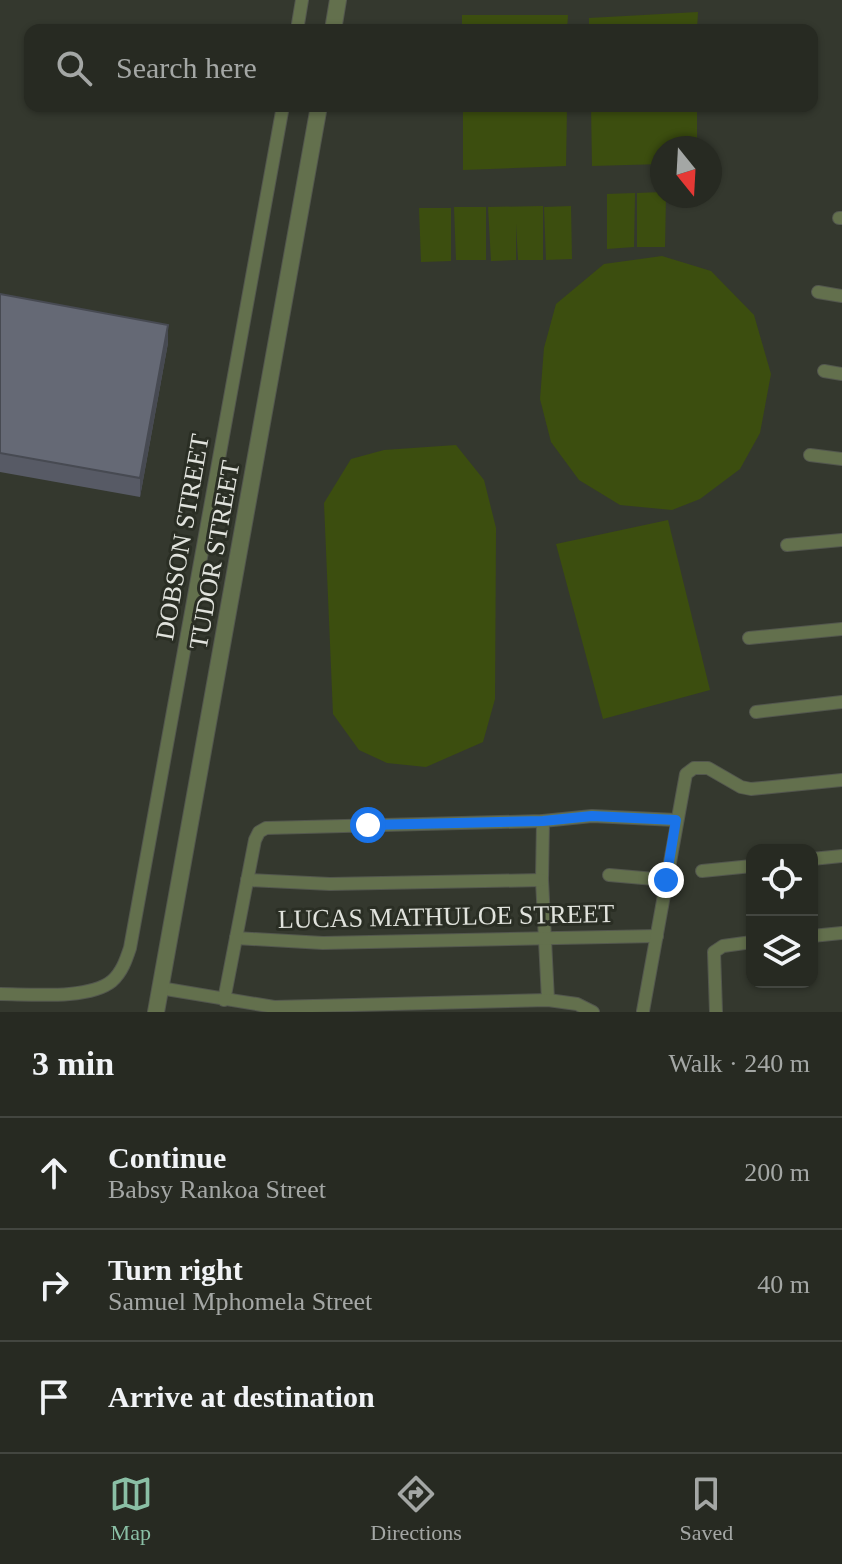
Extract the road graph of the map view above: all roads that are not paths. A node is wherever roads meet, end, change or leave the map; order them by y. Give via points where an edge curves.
1 (302, 0) edge
2 (338, 0) edge
3 (298, 24) edge
4 (334, 24) edge
5 (282, 112) edge
6 (318, 112) edge
7 (818, 292) dead end
8 (842, 296) edge
9 (824, 371) dead end
10 (842, 374) edge
11 (810, 455) dead end
12 (842, 459) edge
13 (842, 540) edge
14 (787, 545) dead end
15 (842, 629) edge
16 (749, 638) dead end
17 (842, 702) edge
18 (756, 712) dead end
19 (842, 780) edge
20 (676, 820) junction
21 (543, 821) junction
22 (842, 856) edge
23 (818, 858) edge
24 (746, 867) edge
25 (702, 871) dead end
26 (609, 875) dead end
27 (247, 880) junction
28 (542, 880) junction
29 (666, 880) junction
30 (842, 933) edge
31 (818, 935) edge
32 (657, 936) junction
33 (546, 937) junction
34 (236, 938) junction
35 (746, 943) edge
36 (160, 988) junction
37 (0, 994) edge
38 (224, 1000) junction
39 (548, 1000) junction
40 (466, 1003) junction
41 (299, 1007) junction
42 (156, 1012) edge
43 (337, 1012) edge
44 (426, 1012) edge
45 (593, 1012) edge
46 (642, 1012) edge
47 (716, 1012) edge

1 - 3 street
2 - 4 street
5 - 37 street, DOBSON STREET via 130,948 118,974 89,991
6 - 36 street, TUDOR STREET
7 - 8 street
9 - 10 street
11 - 12 street
13 - 14 street
15 - 16 street
17 - 18 street
19 - 20 street via 751,789 708,768 694,768 686,774
20 - 21 street via 608,816
20 - 29 street
21 - 27 street via 266,828 255,840
21 - 28 street
22 - 23 street
24 - 25 street
26 - 29 street
27 - 28 street
27 - 34 street
28 - 33 street
29 - 32 street
30 - 31 street
32 - 33 street, LUCAS MATHULOE STREET
32 - 46 street
33 - 34 street, LUCAS MATHULOE STREET via 323,943
33 - 39 street
34 - 38 street
35 - 47 street via 714,952
36 - 38 street
36 - 42 street, TUDOR STREET
38 - 41 street
39 - 40 street
39 - 45 street
40 - 41 street
40 - 44 street
41 - 43 street

